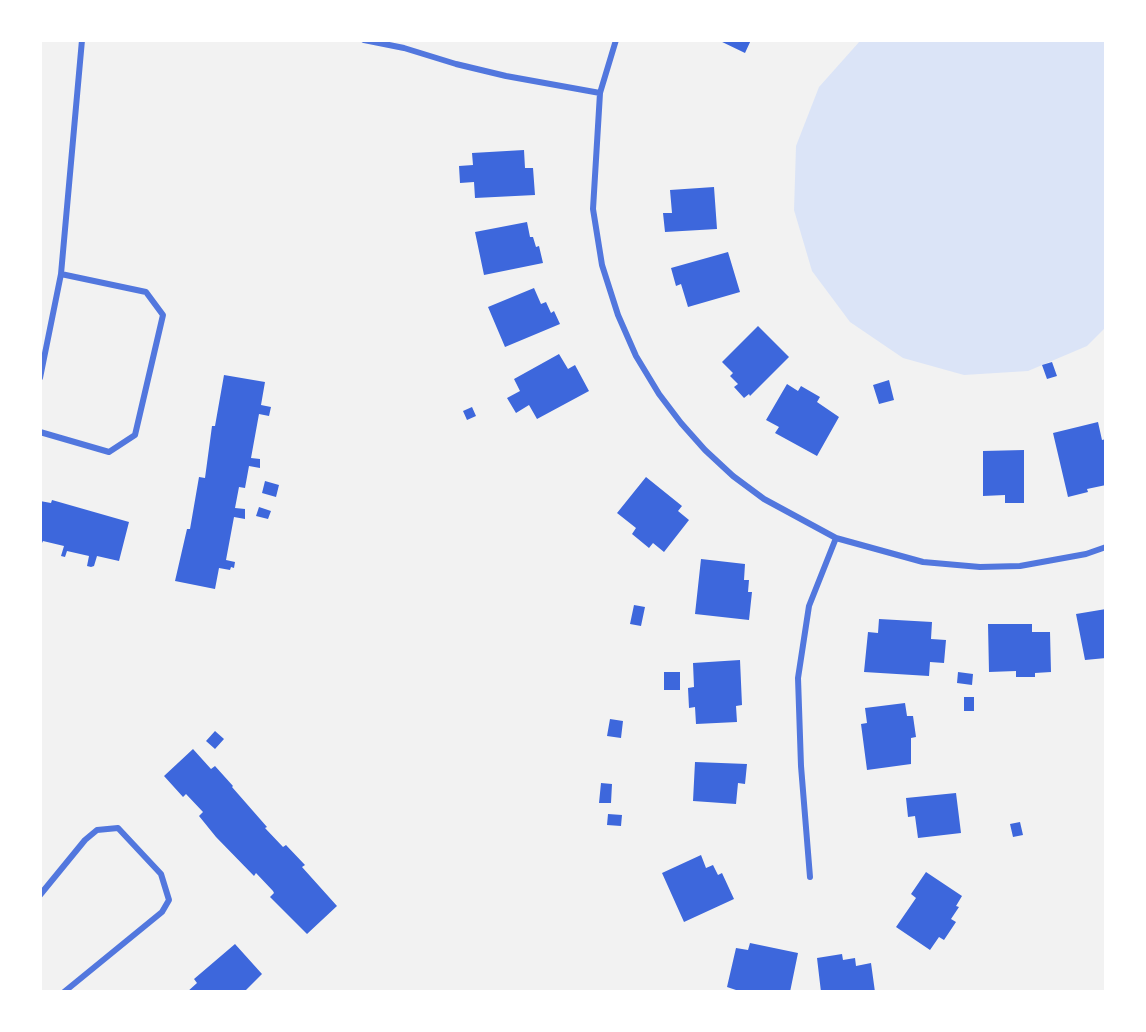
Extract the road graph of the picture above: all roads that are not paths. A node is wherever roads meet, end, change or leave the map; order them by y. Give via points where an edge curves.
1 (82, 40) edge
2 (364, 40) edge
3 (616, 40) edge
4 (600, 93) junction
5 (61, 274) junction
6 (40, 378) edge
7 (40, 432) edge
8 (836, 538) junction
9 (1106, 548) edge
10 (810, 877) dead end
11 (40, 895) edge
12 (64, 992) edge

1 - 5 street
2 - 4 street via 507,76
3 - 4 street
4 - 8 street via 593,209 602,265 636,356 681,423 733,476 764,499
5 - 6 street
5 - 7 street via 146,292 163,315 135,435 109,452
8 - 9 street via 923,562 980,567 1020,566
8 - 10 street via 809,606 798,678
11 - 12 street via 97,830 118,828 161,874 170,900 162,912

